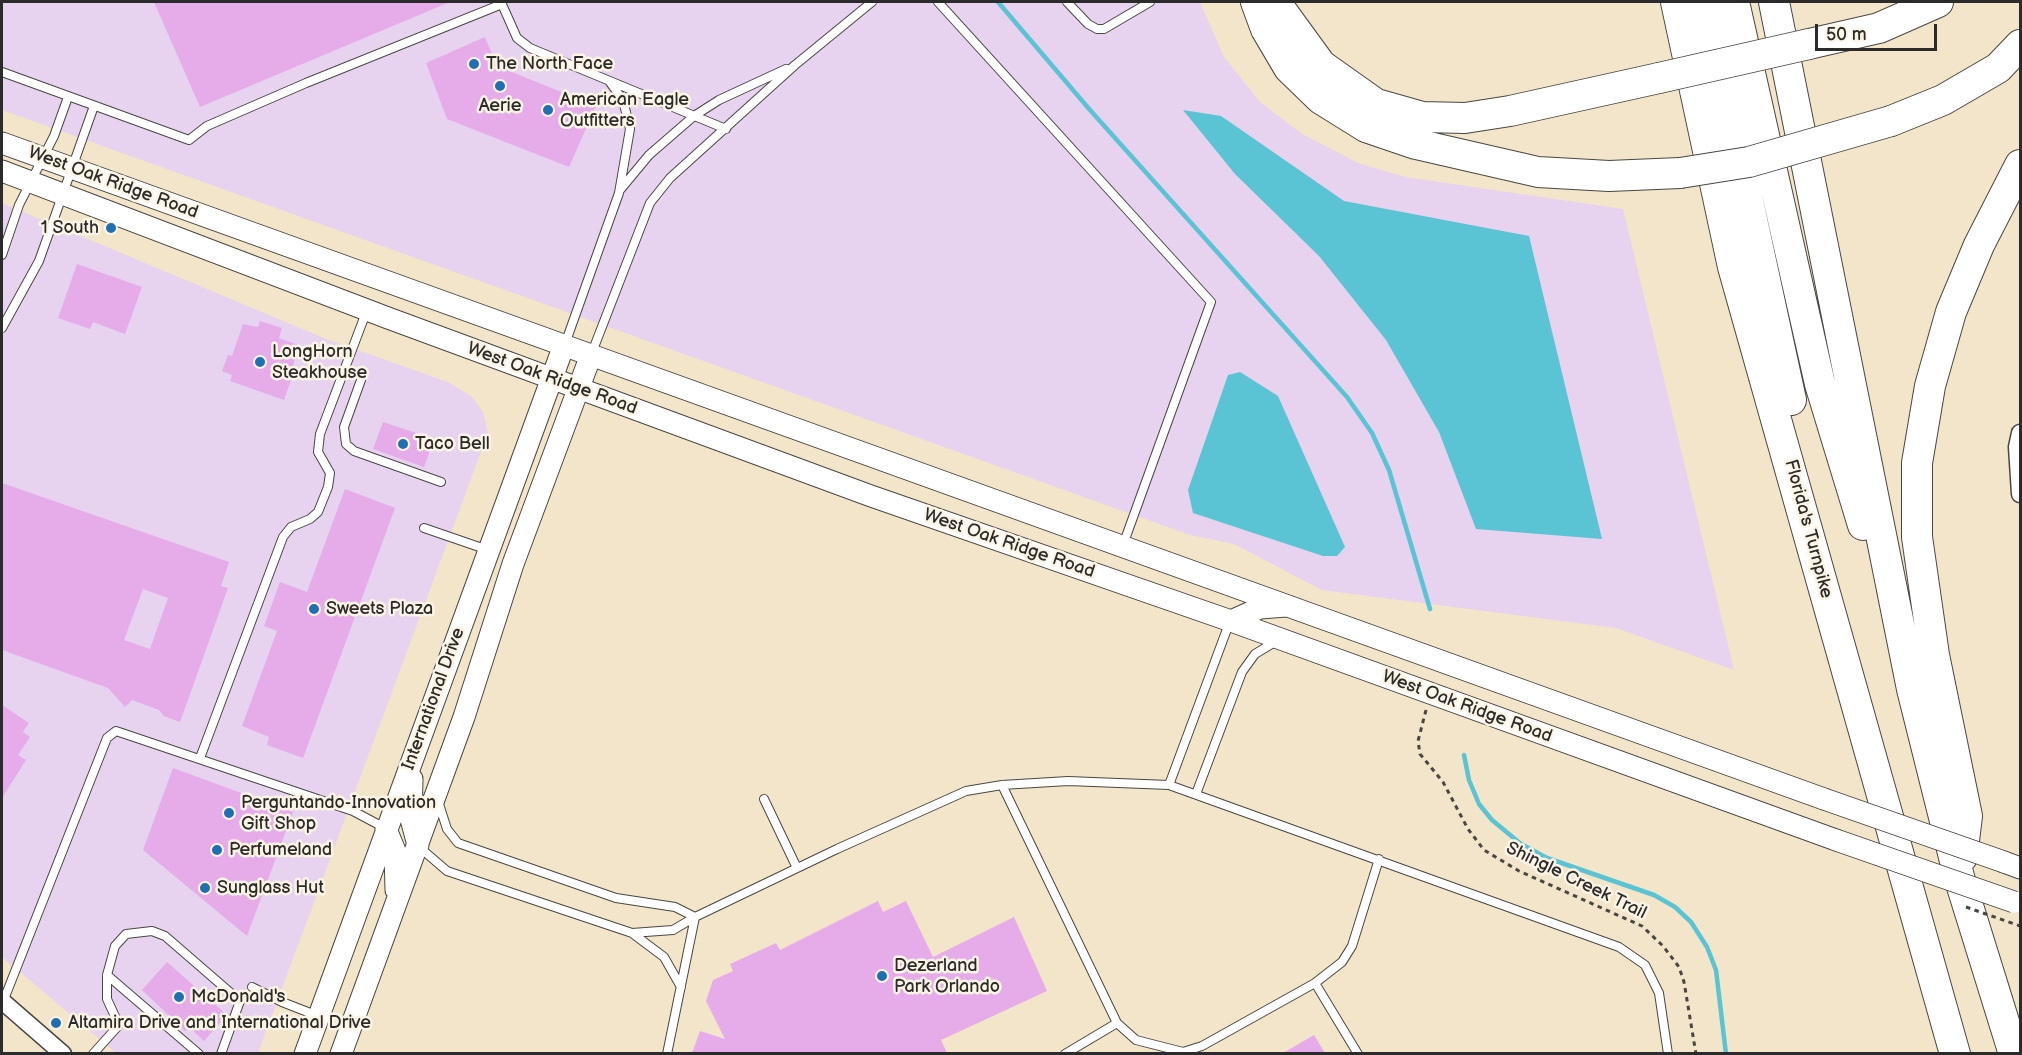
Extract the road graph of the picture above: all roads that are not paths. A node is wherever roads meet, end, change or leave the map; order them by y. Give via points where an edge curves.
1 (872, 2) edge
2 (938, 2) edge
3 (1067, 2) edge
4 (1150, 2) edge
5 (1256, 2) edge
6 (1279, 2) edge
7 (1655, 2) edge
8 (1676, 2) edge
9 (1705, 2) edge
10 (1734, 2) edge
11 (1774, 2) edge
12 (1938, 2) edge
13 (502, 3) edge
14 (2020, 45) edge
15 (795, 64) junction
16 (2, 72) edge
17 (609, 81) junction
18 (68, 97) junction
19 (94, 106) junction
20 (694, 116) junction
21 (726, 129) junction
22 (2, 143) edge
23 (43, 158) junction
24 (2020, 165) edge
25 (72, 168) junction
26 (2, 171) edge
27 (30, 182) junction
28 (619, 193) junction
29 (63, 194) junction
30 (2, 255) edge
31 (1733, 267) junction
32 (367, 310) junction
33 (2, 328) edge
34 (564, 345) junction
35 (591, 355) junction
36 (552, 379) junction
37 (361, 380) dead end
38 (578, 389) junction
39 (2020, 433) edge
40 (441, 482) dead end
41 (2020, 494) edge
42 (424, 528) dead end
43 (1122, 548) junction
44 (488, 550) junction
45 (1293, 606) junction
46 (1231, 621) junction
47 (1278, 639) junction
48 (1912, 689) junction
49 (1856, 703) junction
50 (201, 758) junction
51 (413, 758) junction
52 (1002, 784) junction
53 (1169, 785) junction
54 (1196, 794) junction
55 (436, 795) junction
56 (764, 799) dead end
57 (386, 829) junction
58 (418, 845) junction
59 (1379, 859) junction
60 (2012, 865) edge
61 (797, 868) junction
62 (1959, 877) junction
63 (2017, 903) edge
64 (394, 909) junction
65 (696, 917) junction
66 (632, 933) junction
67 (107, 975) junction
68 (1315, 982) junction
69 (252, 987) dead end
70 (681, 987) junction
71 (2, 1001) edge
72 (318, 1016) junction
73 (1118, 1023) junction
74 (63, 1053) edge
75 (93, 1053) edge
76 (199, 1053) edge
77 (221, 1053) edge
78 (304, 1053) edge
79 (341, 1053) edge
80 (667, 1053) edge
81 (1065, 1053) edge
82 (1358, 1053) edge
83 (1668, 1053) edge
84 (1955, 1053) edge
85 (2014, 1053) edge

1 - 15 lane
2 - 43 lane via 1210,302
3 - 4 lane via 1097,29 1104,29
5 - 14 highway, bridge via 1266,29 1289,68 1321,99 1366,127 1426,147 1538,172 1609,176 1680,172 1749,162 1891,121 1943,100 1989,73
6 - 12 highway, bridge via 1321,65 1376,104 1422,117 1465,118 1880,28
7 - 31 highway
8 - 31 highway, Florida's Turnpike
9 - 49 highway
10 - 48 highway via 1820,384
11 - 48 highway
13 - 17 lane via 522,43
13 - 19 lane via 207,126 189,140
15 - 20 lane
15 - 21 lane
16 - 18 lane
17 - 20 lane
17 - 28 lane via 623,100 630,129
18 - 19 lane
18 - 23 lane
19 - 25 lane
20 - 21 lane
20 - 28 lane via 649,155
21 - 35 lane via 670,178 650,203
22 - 23 street, West Oak Ridge Road
23 - 25 street, West Oak Ridge Road
23 - 27 lane
24 - 62 highway via 1979,245 1951,312 1930,386 1917,463 1917,537 1934,655 1966,816
25 - 29 lane
25 - 34 street, West Oak Ridge Road
26 - 27 street, West Oak Ridge Road
27 - 29 street, West Oak Ridge Road
27 - 30 lane
28 - 34 lane
29 - 32 street, West Oak Ridge Road
29 - 33 lane via 34,271
31 - 49 highway, Florida's Turnpike
32 - 36 street, West Oak Ridge Road
32 - 50 lane via 320,434 318,452 330,473 328,487 318,512 291,527 283,537
34 - 35 street, West Oak Ridge Road
34 - 36 street, International Drive
35 - 38 street, International Drive
35 - 43 street, West Oak Ridge Road
36 - 38 street, West Oak Ridge Road
36 - 44 street, International Drive
37 - 40 lane via 344,427 346,444 354,451
38 - 46 street, West Oak Ridge Road
38 - 55 street, International Drive via 513,564
39 - 41 street
42 - 44 lane
43 - 45 street, West Oak Ridge Road
44 - 51 street, International Drive
45 - 46 street via 1260,608
45 - 60 street, West Oak Ridge Road, bridge
46 - 47 street, West Oak Ridge Road
46 - 53 lane
47 - 54 lane via 1255,654 1242,672
47 - 63 street, West Oak Ridge Road, bridge
48 - 62 highway
49 - 84 highway, Florida's Turnpike
50 - 57 lane via 353,811
50 - 71 lane via 122,731 107,738
51 - 57 street, International Drive
51 - 58 street via 411,819
52 - 53 lane via 1068,781
52 - 61 lane via 966,791 936,803
52 - 73 lane
53 - 54 lane
54 - 59 lane
55 - 58 street, International Drive
55 - 65 lane via 447,829 458,843 616,898 675,907
56 - 61 lane
57 - 64 street via 395,851
57 - 72 street, International Drive
58 - 64 street, International Drive
58 - 66 lane via 447,871
59 - 68 lane via 1352,946 1342,962
59 - 83 lane via 1619,947 1645,965 1659,993
61 - 65 lane
62 - 85 highway
64 - 79 street, International Drive
65 - 66 lane via 673,930
65 - 70 lane
66 - 70 lane via 664,957
67 - 75 lane via 108,999 119,1025
67 - 76 lane
67 - 77 lane via 115,946 126,934 152,931 165,936 240,1001
68 - 73 lane via 1202,1046 1183,1052 1136,1040
68 - 82 lane
69 - 72 lane
70 - 80 lane
71 - 74 street
72 - 78 street, International Drive
73 - 81 lane

